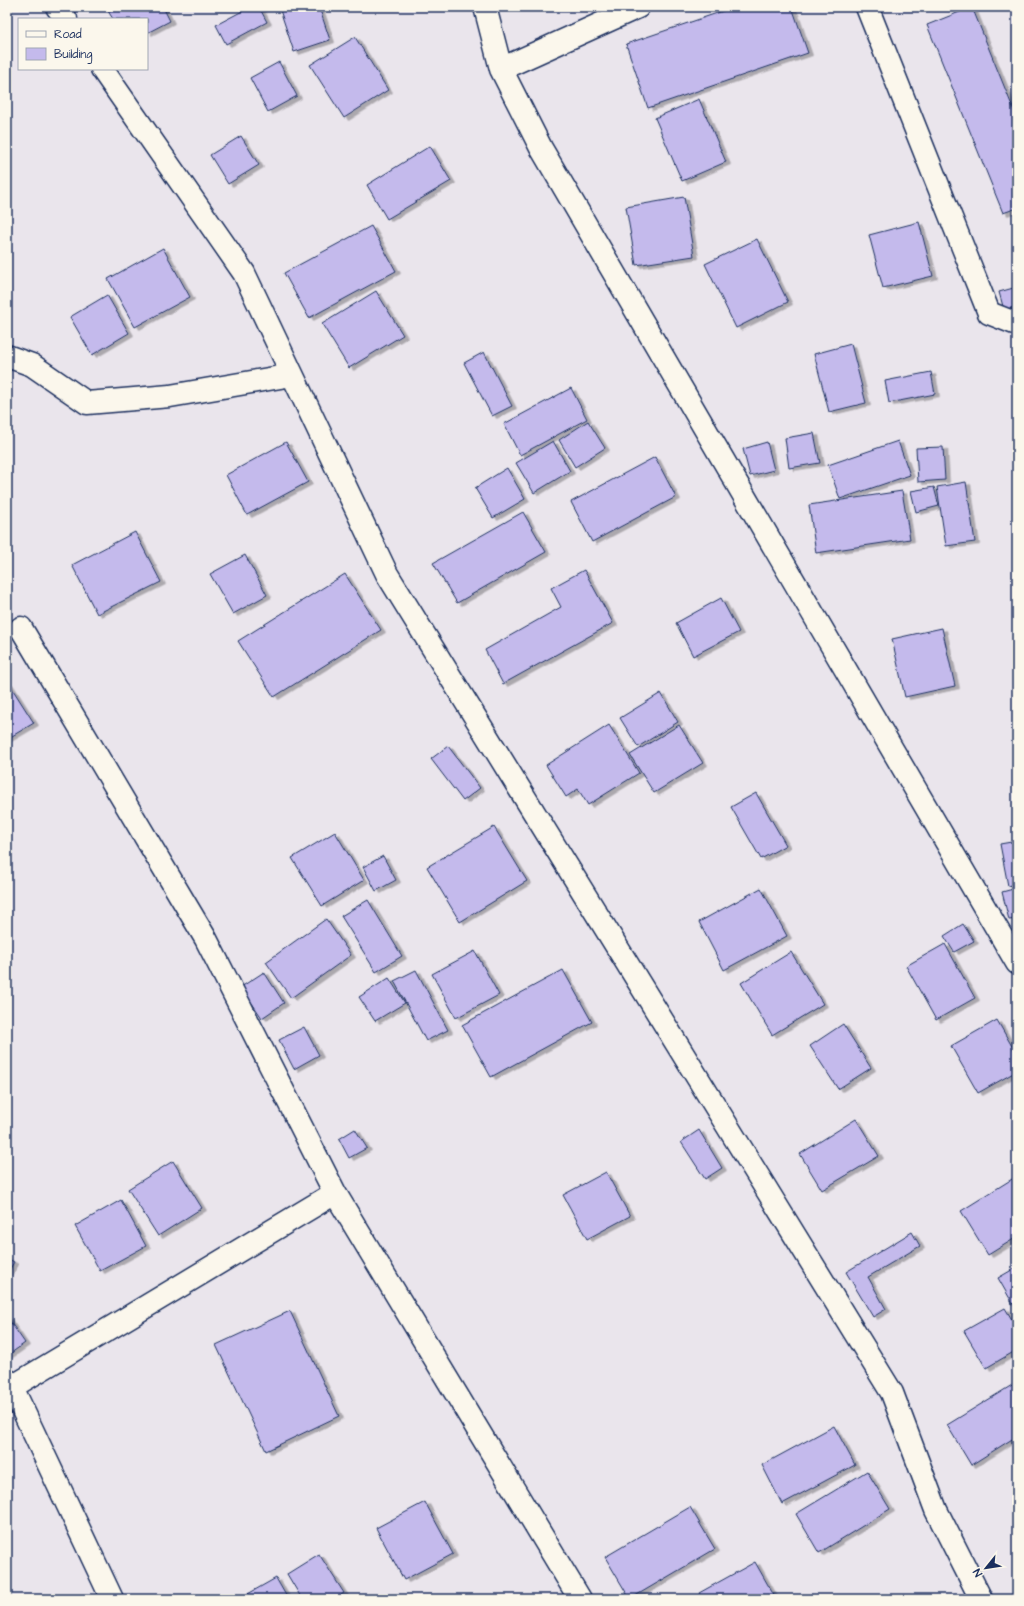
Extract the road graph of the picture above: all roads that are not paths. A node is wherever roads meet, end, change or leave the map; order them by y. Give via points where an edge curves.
1 (58, 7) edge
2 (485, 7) edge
3 (638, 7) edge
4 (867, 7) edge
5 (65, 18) edge
6 (501, 69) junction
7 (103, 70) edge
8 (1017, 324) edge
9 (7, 356) edge
10 (292, 375) junction
11 (21, 628) dead end
12 (1017, 963) edge
13 (335, 1192) junction
14 (10, 1384) edge
15 (112, 1599) edge
16 (580, 1599) edge
17 (981, 1599) edge

1 - 5 street
2 - 6 street
3 - 6 street
4 - 8 street via 988,313
6 - 12 street via 541,148
7 - 10 street via 244,273
9 - 10 street via 32,365 87,403 170,396
10 - 17 street via 386,574 892,1393 936,1510
11 - 13 street via 206,939
13 - 14 street
13 - 16 street
14 - 15 street

